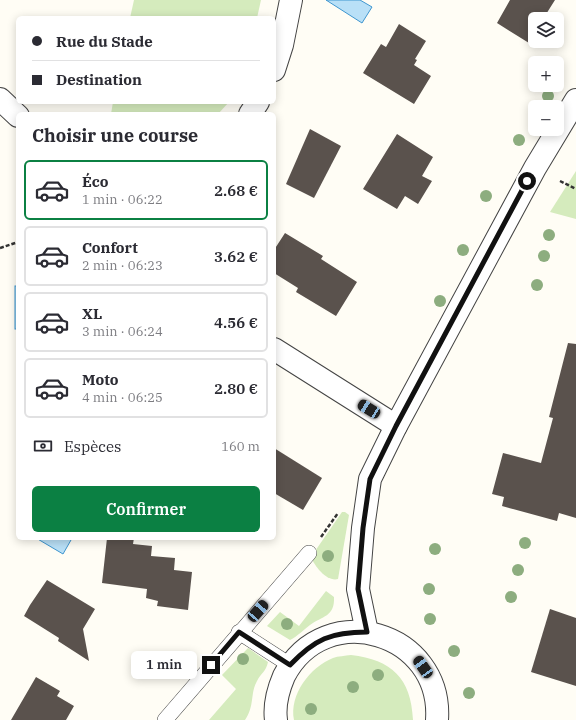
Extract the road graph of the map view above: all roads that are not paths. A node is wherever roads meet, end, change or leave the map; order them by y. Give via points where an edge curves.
1 (291, 0) edge
2 (276, 64) edge
3 (0, 99) edge
4 (576, 100) edge
5 (16, 114) edge
6 (276, 350) edge
7 (396, 426) junction
8 (309, 553) dead end
9 (239, 632) junction
10 (367, 632) junction
11 (290, 665) junction
12 (165, 720) edge
13 (276, 720) edge
14 (437, 720) edge

1 - 2 street
3 - 5 street
4 - 7 street via 535,168
6 - 7 street
7 - 10 street via 370,479 363,528 358,589
8 - 9 lane
9 - 11 lane
9 - 12 lane
10 - 11 street via 345,632 324,638 306,649
10 - 14 street via 393,640 415,656 431,679 438,705
11 - 13 street via 279,687 274,712

